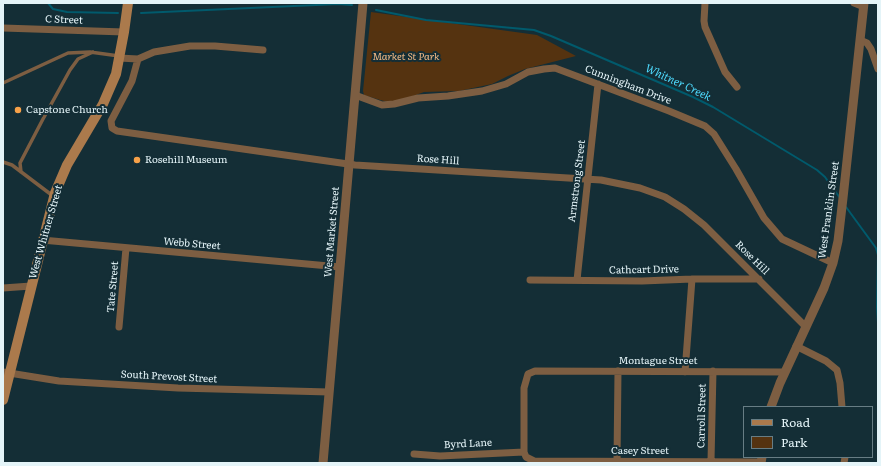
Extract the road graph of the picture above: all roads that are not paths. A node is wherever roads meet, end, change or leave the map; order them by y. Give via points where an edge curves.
1 (128, 3) edge
2 (364, 3) edge
3 (705, 3) edge
4 (854, 3) edge
5 (864, 5) edge
6 (3, 28) edge
7 (124, 32) junction
8 (860, 40) junction
9 (263, 50) dead end
10 (93, 52) junction
11 (120, 57) junction
12 (138, 59) junction
13 (878, 69) edge
14 (3, 83) edge
15 (598, 84) junction
16 (737, 87) dead end
17 (355, 95) junction
18 (3, 162) edge
19 (349, 164) junction
20 (21, 172) junction
21 (587, 179) junction
22 (54, 197) junction
23 (42, 240) junction
24 (126, 248) junction
25 (833, 264) junction
26 (340, 267) junction
27 (692, 279) junction
28 (759, 279) junction
29 (530, 280) dead end
30 (577, 280) junction
31 (31, 286) junction
32 (3, 288) edge
33 (120, 327) dead end
34 (806, 327) junction
35 (796, 346) junction
36 (618, 371) junction
37 (713, 371) junction
38 (6, 372) edge
39 (685, 372) junction
40 (784, 372) junction
41 (329, 392) junction
42 (3, 400) edge
43 (771, 406) edge
44 (842, 406) edge
45 (524, 452) junction
46 (414, 454) dead end
47 (617, 461) junction
48 (711, 461) junction
49 (762, 461) edge
50 (323, 463) edge

1 - 7 main road, West Whitner Street
2 - 17 street, West Market Street
3 - 16 street via 706,27 725,72
4 - 5 street
5 - 8 street, West Franklin Street
6 - 7 street, C Street
7 - 11 main road, West Whitner Street
8 - 13 street via 867,43 871,49
8 - 25 street, West Franklin Street via 842,212
9 - 12 street via 190,46 154,52
10 - 11 lane
10 - 14 lane via 68,53
10 - 20 lane via 78,59 70,70 20,163
11 - 12 street
11 - 22 main road, West Whitner Street via 116,74 103,104 67,165
12 - 19 street, Rose Hill via 132,81 111,121 112,128 117,131
15 - 17 street, Cunningham Drive via 555,68 528,72 506,84 482,91 418,98 394,104 382,105
15 - 21 street, Armstrong Street
15 - 25 street, Cunningham Drive via 705,126 714,134 764,218 782,239
17 - 19 street, West Market Street
18 - 20 lane
19 - 21 street, Rose Hill
19 - 26 street, West Market Street
20 - 22 lane
21 - 28 street, Rose Hill via 640,188 671,201 704,225
21 - 30 street, Armstrong Street
22 - 23 main road, West Whitner Street
23 - 24 street, Webb Street
23 - 31 main road, West Whitner Street
24 - 26 street, Webb Street
24 - 33 street, Tate Street
25 - 34 street, West Franklin Street
26 - 41 street, West Market Street
27 - 28 street, Cathcart Drive
27 - 30 street, Cathcart Drive
27 - 39 street
28 - 34 street, Rose Hill
29 - 30 street, Cathcart Drive
31 - 32 street
31 - 38 main road, West Whitner Street
34 - 35 street, West Franklin Street
35 - 40 street, West Franklin Street
35 - 44 street via 826,361 837,370
36 - 39 street, Montague Street
36 - 45 street, Montague Street via 534,371 528,374 524,388
36 - 47 street
37 - 39 street, Montague Street
37 - 40 street, Montague Street
37 - 48 street, Carroll Street
38 - 41 street, South Prevost Street via 58,381 178,388
38 - 42 main road, West Whitner Street
40 - 43 street, West Franklin Street
41 - 50 street, West Market Street
45 - 46 street, Byrd Lane via 440,456
45 - 47 street, Casey Street via 526,457 534,461
47 - 48 street, Casey Street
48 - 49 street, Casey Street

